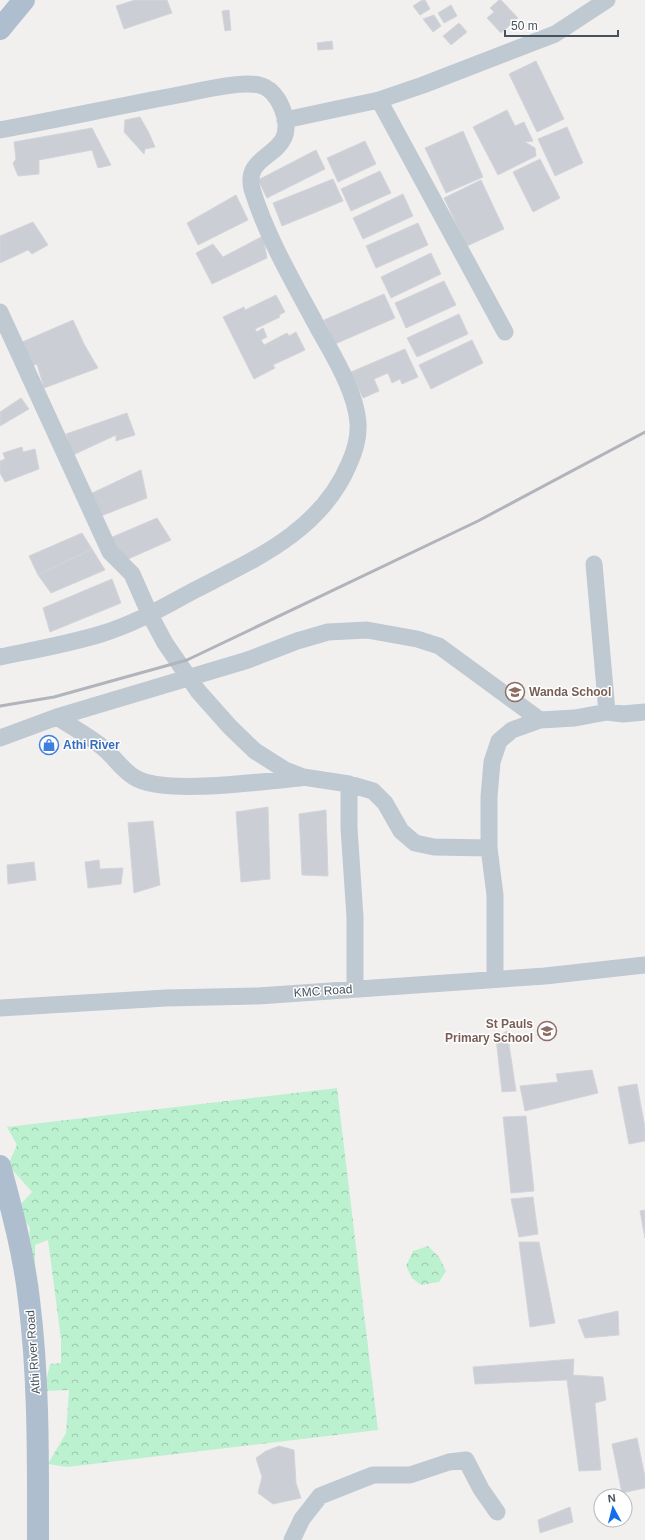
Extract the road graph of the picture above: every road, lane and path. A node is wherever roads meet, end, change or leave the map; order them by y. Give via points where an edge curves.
1 (24, 0) edge
2 (607, 0) edge
3 (0, 29) edge
4 (379, 100) junction
5 (285, 120) junction
6 (0, 130) edge
7 (0, 312) edge
8 (505, 332) dead end
9 (594, 564) dead end
10 (150, 615) junction
11 (0, 657) edge
12 (190, 678) junction
13 (607, 712) junction
14 (645, 712) edge
15 (57, 717) junction
16 (540, 720) junction
17 (0, 738) edge
18 (303, 777) junction
19 (350, 784) junction
20 (489, 848) junction
21 (645, 965) edge
22 (495, 979) junction
23 (355, 988) junction
24 (0, 1008) edge
25 (0, 1166) edge
26 (497, 1512) dead end
27 (38, 1540) edge
28 (292, 1540) edge

1 - 3 main road
2 - 4 street via 555,34
4 - 5 street
4 - 8 street
5 - 6 street via 277,98 261,86 253,84 214,88
5 - 10 street via 285,138 279,147 257,162 250,180 256,202 288,273 335,360 354,402 358,423 355,452 336,490 302,528 246,563
7 - 10 street via 110,552 132,574
9 - 13 street
10 - 11 street via 101,634
10 - 12 street
12 - 15 street
12 - 16 street via 328,632 367,630 417,639 439,646
12 - 18 street via 215,710 255,751 285,770
13 - 14 street
13 - 16 street via 575,718
15 - 17 street
15 - 18 street via 101,746 135,778 149,784 225,785
16 - 20 street via 512,730 499,741 495,750 490,778
18 - 19 street
19 - 20 street via 373,790 385,803 401,831 415,843 434,848
19 - 23 street via 349,828 355,917
20 - 22 street via 495,895
21 - 22 street, KMC Road
22 - 23 street, KMC Road
23 - 24 street, KMC Road via 258,996 166,998
25 - 27 main road, Athi River Road via 21,1256 34,1341
26 - 28 street via 466,1460 449,1462 410,1475 373,1475 320,1496 302,1519

